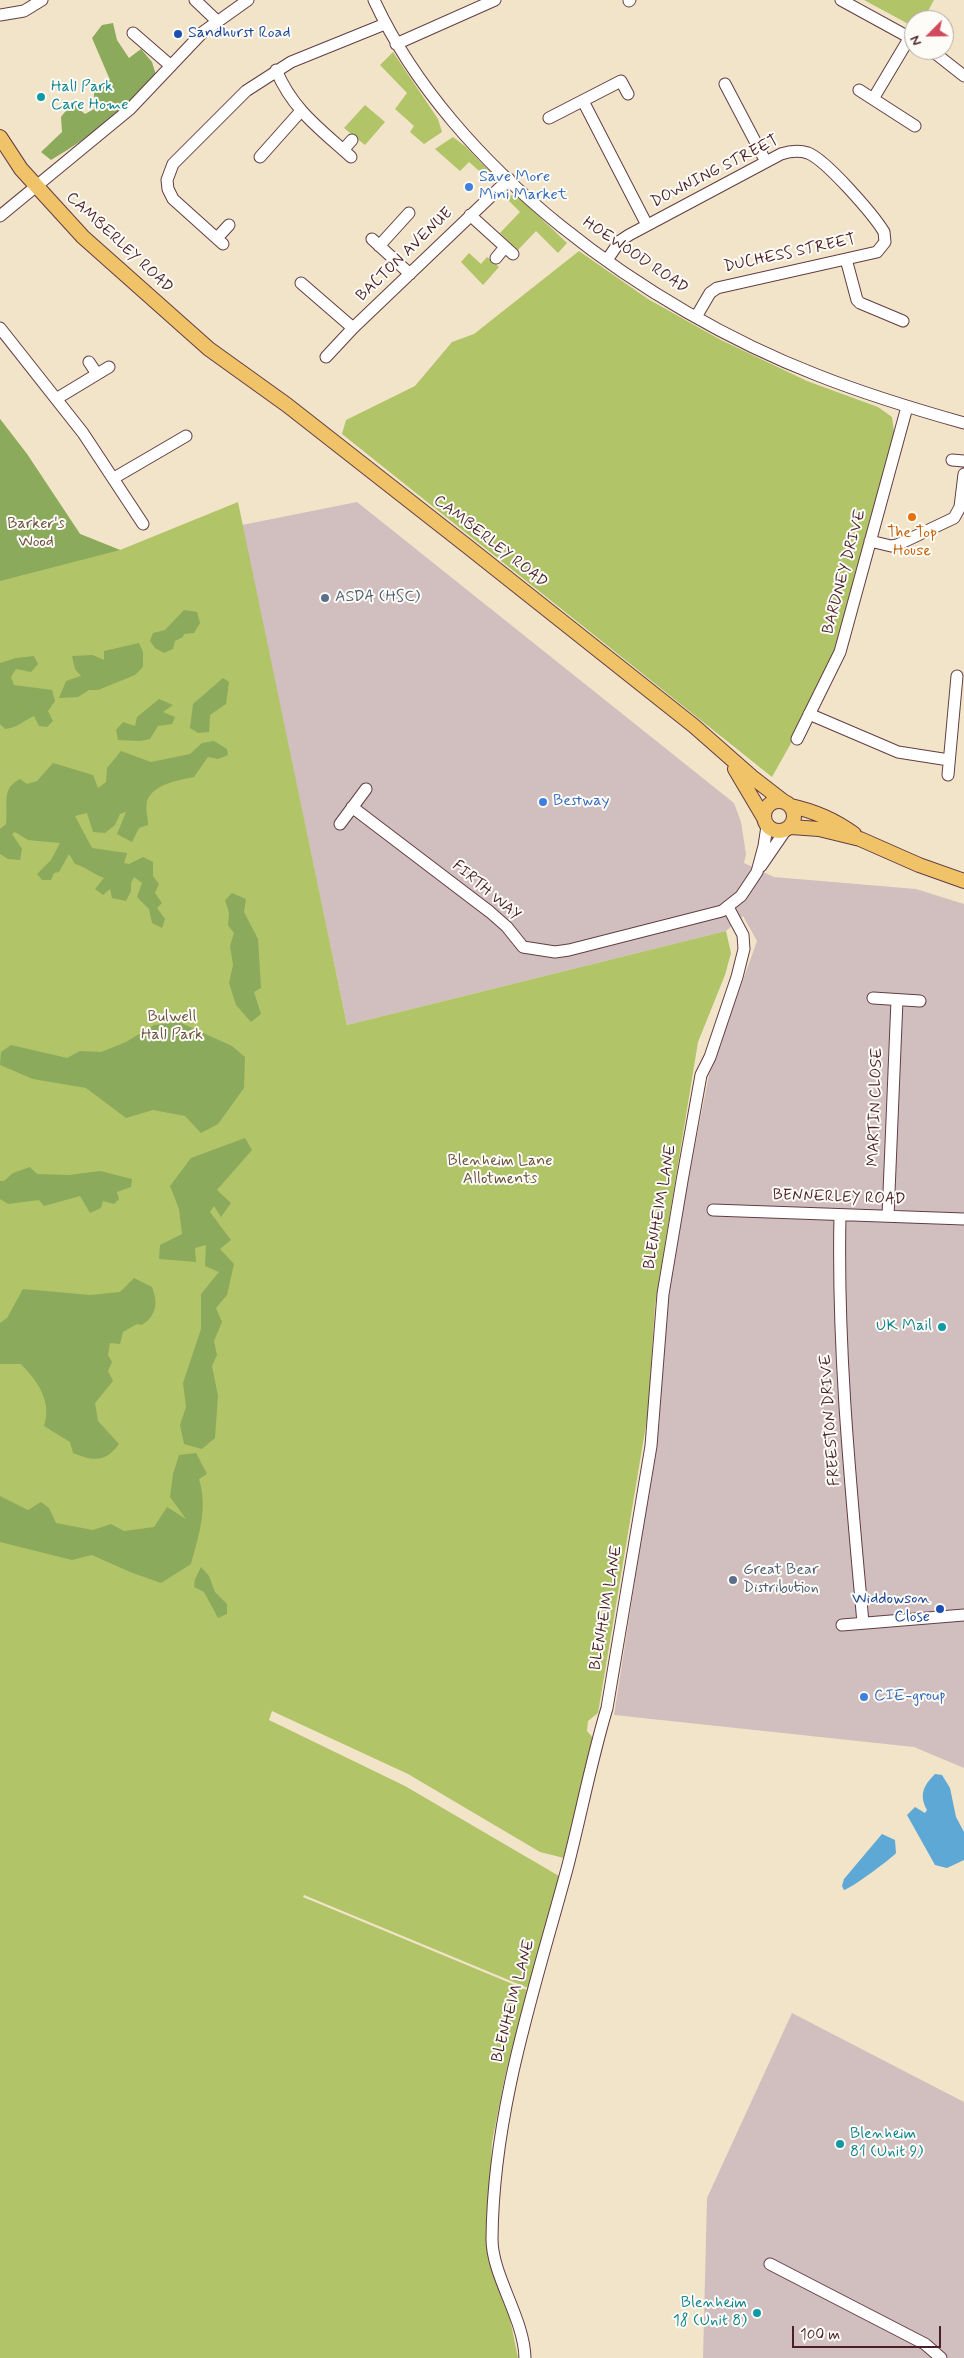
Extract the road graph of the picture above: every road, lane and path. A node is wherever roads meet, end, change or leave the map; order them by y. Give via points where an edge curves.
1 (42, 0) edge
2 (195, 0) edge
3 (248, 0) edge
4 (374, 0) edge
5 (495, 0) edge
6 (841, 0) edge
7 (0, 15) edge
8 (216, 20) junction
9 (385, 24) junction
10 (132, 32) dead end
11 (904, 34) edge
12 (396, 44) junction
13 (904, 51) edge
14 (944, 60) edge
15 (171, 66) junction
16 (276, 70) junction
17 (964, 76) edge
18 (859, 90) dead end
19 (724, 91) dead end
20 (628, 94) dead end
21 (873, 99) junction
22 (583, 101) junction
23 (300, 112) junction
24 (549, 118) dead end
25 (915, 126) dead end
26 (0, 137) edge
27 (352, 140) dead end
28 (260, 157) dead end
29 (766, 162) junction
30 (508, 178) junction
31 (36, 188) junction
32 (409, 213) dead end
33 (0, 216) edge
34 (470, 216) junction
35 (229, 225) dead end
36 (647, 226) junction
37 (877, 252) joint
38 (496, 258) dead end
39 (846, 259) junction
40 (607, 260) junction
41 (410, 274) junction
42 (303, 290) dead end
43 (696, 317) junction
44 (903, 321) dead end
45 (0, 328) edge
46 (353, 328) junction
47 (326, 357) dead end
48 (89, 362) dead end
49 (109, 367) dead end
50 (97, 374) junction
51 (56, 399) junction
52 (907, 407) junction
53 (964, 424) edge
54 (186, 436) dead end
55 (952, 460) dead end
56 (964, 461) edge
57 (964, 474) edge
58 (114, 478) junction
59 (135, 512) junction
60 (124, 519) dead end
61 (143, 524) dead end
62 (870, 541) junction
63 (957, 676) dead end
64 (810, 714) junction
65 (797, 739) dead end
66 (722, 751) junction
67 (949, 760) junction
68 (948, 775) dead end
69 (366, 789) dead end
70 (787, 804) junction
71 (352, 807) junction
72 (765, 822) junction
73 (340, 824) dead end
74 (788, 829) junction
75 (860, 839) junction
76 (756, 872) junction
77 (964, 881) edge
78 (728, 907) junction
79 (873, 998) dead end
80 (897, 1000) junction
81 (920, 1001) dead end
82 (713, 1210) dead end
83 (840, 1215) junction
84 (888, 1216) junction
85 (964, 1219) edge
86 (964, 1615) edge
87 (863, 1623) junction
88 (842, 1625) dead end
89 (770, 2264) dead end
90 (525, 2358) edge
91 (941, 2358) edge

1 - 7 street via 24,10
2 - 8 street
3 - 8 street
4 - 9 street, HOEWOOD ROAD
5 - 12 street
6 - 11 street
8 - 15 street
9 - 12 street, HOEWOOD ROAD
9 - 16 street
10 - 15 street
12 - 30 street, HOEWOOD ROAD via 446,114
13 - 21 street
14 - 17 street
15 - 31 street via 111,126
16 - 23 street
16 - 35 street via 246,91 173,164 167,180 173,199 220,241
18 - 21 street
19 - 29 street
20 - 22 street via 621,81
21 - 25 street
22 - 24 street
22 - 36 street
23 - 27 street via 347,153
23 - 28 street
26 - 31 main road
29 - 36 street, DOWNING STREET
29 - 37 street, DOWNING STREET via 796,151 807,152 824,163 884,232 884,242
30 - 34 street, BACTON AVENUE
30 - 40 street, HOEWOOD ROAD
31 - 33 street
31 - 66 main road, CAMBERLEY ROAD via 83,237 209,349 287,405 467,546
32 - 41 street via 395,219 375,243
34 - 38 street via 509,251
34 - 41 street, BACTON AVENUE
36 - 40 street, DOWNING STREET via 620,241
37 - 39 street, DUCHESS STREET
39 - 43 street, DUCHESS STREET via 717,288 710,293
39 - 44 street via 856,300
40 - 43 street, HOEWOOD ROAD
41 - 46 street, BACTON AVENUE
42 - 46 street
43 - 52 street, HOEWOOD ROAD via 808,371
45 - 51 street
46 - 47 street, BACTON AVENUE
48 - 50 street
49 - 50 street
50 - 51 street
51 - 58 street
52 - 53 street, HOEWOOD ROAD
52 - 62 street, BARDNEY DRIVE
54 - 58 street via 173,450
55 - 56 street
57 - 62 street via 960,507 954,518 897,545
58 - 59 street
59 - 60 street
59 - 61 street
62 - 64 street, BARDNEY DRIVE via 840,652
63 - 67 street
64 - 65 street, BARDNEY DRIVE
64 - 67 street via 898,752
66 - 70 main road, CAMBERLEY ROAD
66 - 72 main road, CAMBERLEY ROAD via 748,788
67 - 68 street
69 - 71 street
70 - 72 main road via 774,802 767,806
70 - 74 main road via 794,817
70 - 75 main road, CAMBERLEY ROAD via 815,812
71 - 73 street
71 - 78 street, FIRTH WAY via 490,912 523,947 555,952 569,950 716,914
72 - 74 main road via 777,832
72 - 76 street via 764,846
74 - 75 main road, CAMBERLEY ROAD via 819,829
74 - 76 street
75 - 77 main road, CAMBERLEY ROAD
76 - 78 street via 741,896
78 - 90 street, BLENHEIM LANE via 743,936 744,949 738,977 701,1075 682,1180 663,1294 651,1446 607,1708 567,1868 529,2001 502,2119 492,2241 522,2332
79 - 80 street
80 - 81 street
80 - 84 street, MARTIN CLOSE
82 - 83 street, BENNERLEY ROAD
83 - 84 street, BENNERLEY ROAD
83 - 87 street, FREESTON DRIVE via 842,1357
84 - 85 street, BENNERLEY ROAD
86 - 87 street
87 - 88 street
89 - 91 street via 925,2344

